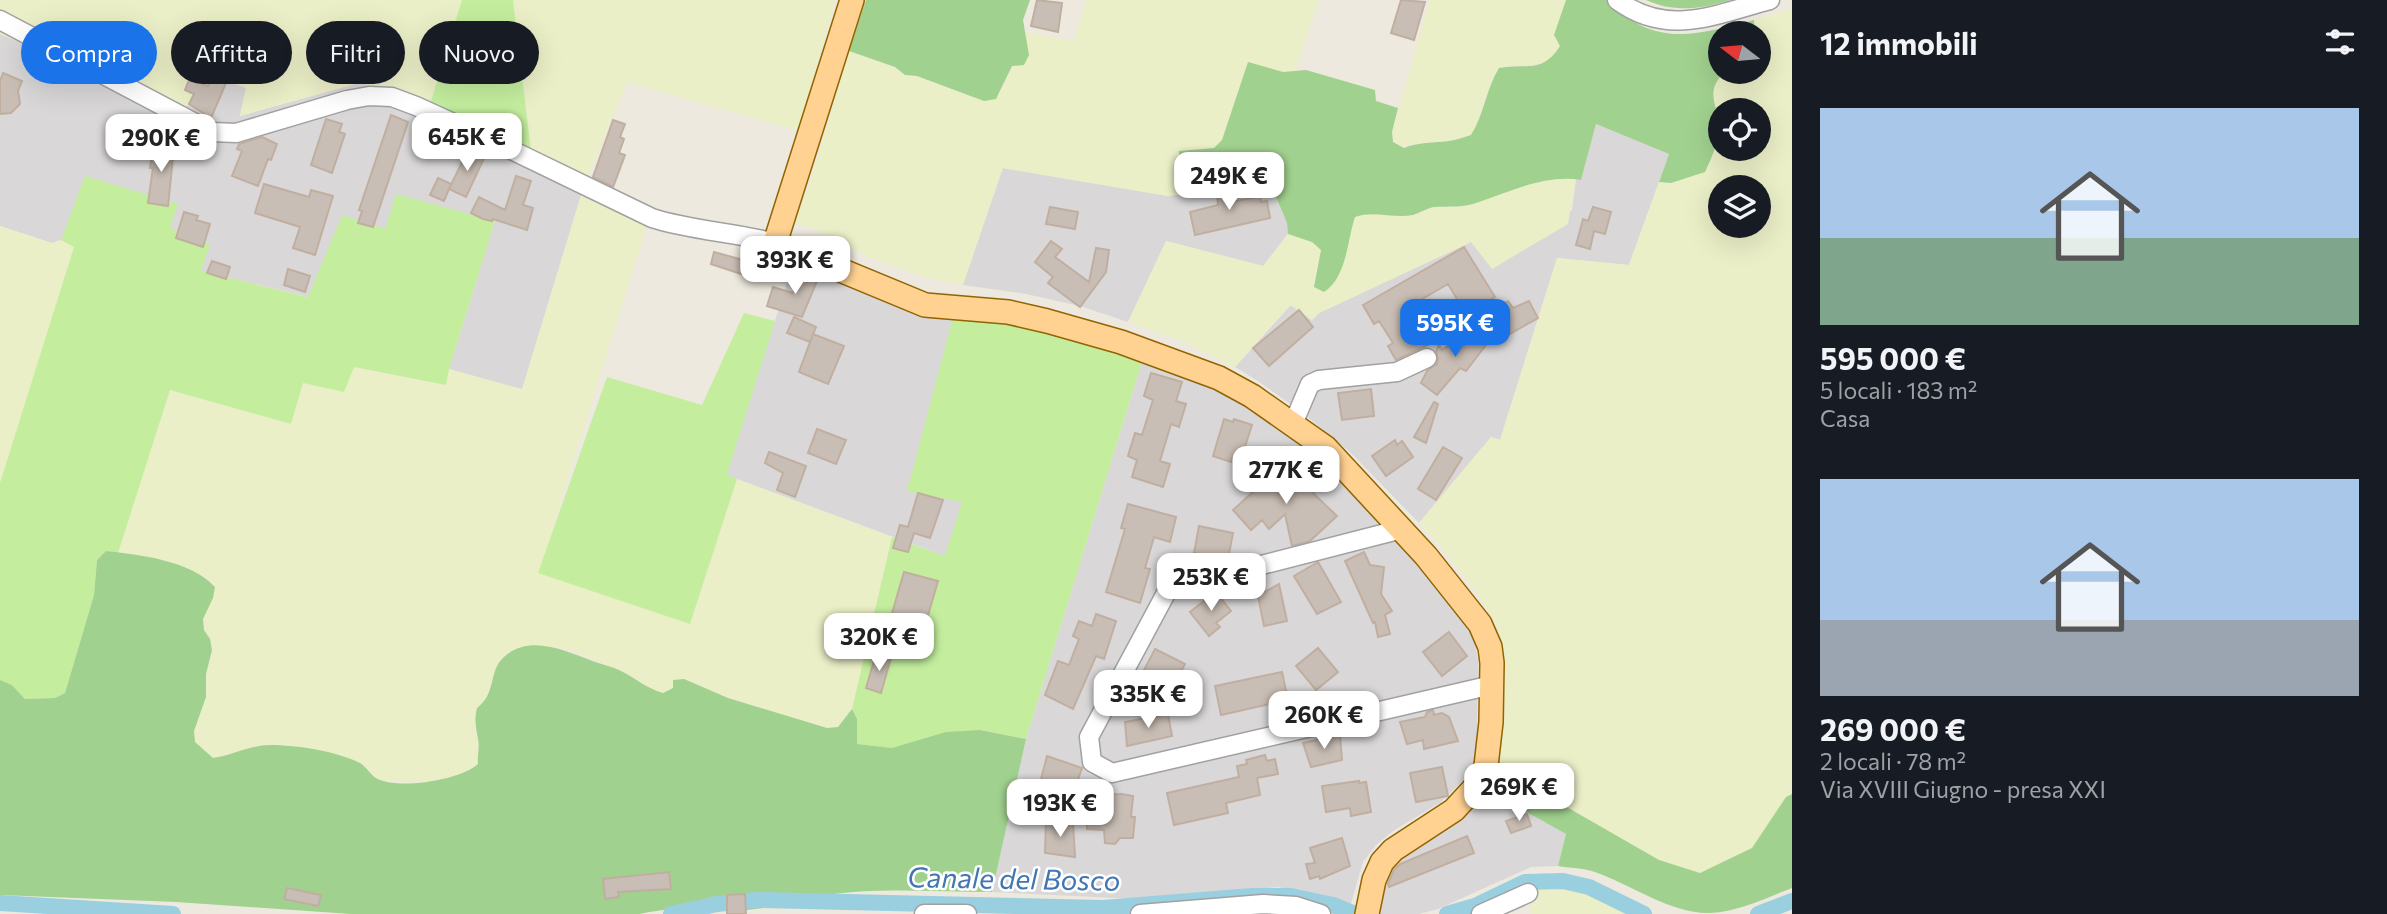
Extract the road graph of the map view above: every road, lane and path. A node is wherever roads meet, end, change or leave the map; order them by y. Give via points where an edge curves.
1 (852, 0) edge
2 (1617, 0) edge
3 (1770, 0) edge
4 (0, 20) edge
5 (775, 243) junction
6 (1427, 358) dead end
7 (1293, 424) junction
8 (1402, 529) junction
9 (1492, 685) junction
10 (1528, 893) dead end
11 (1367, 910) edge
12 (924, 914) edge
13 (967, 914) edge
14 (1140, 914) edge
15 (1321, 914) edge
16 (1481, 914) edge

1 - 5 main road
2 - 3 street via 1641,15 1663,21 1703,18
4 - 5 street via 212,132 236,133 347,100 392,97 652,218
5 - 7 main road via 925,305 1008,312 1175,360 1230,384
6 - 7 street via 1397,372 1310,384
7 - 8 main road via 1342,463
8 - 9 main road via 1480,624 1490,647
8 - 9 street via 1246,569 1172,582 1089,737 1093,762 1112,773
9 - 11 main road via 1486,766 1477,785 1448,815 1392,850 1374,880
10 - 16 street
12 - 13 street
14 - 15 street via 1262,904 1296,906

